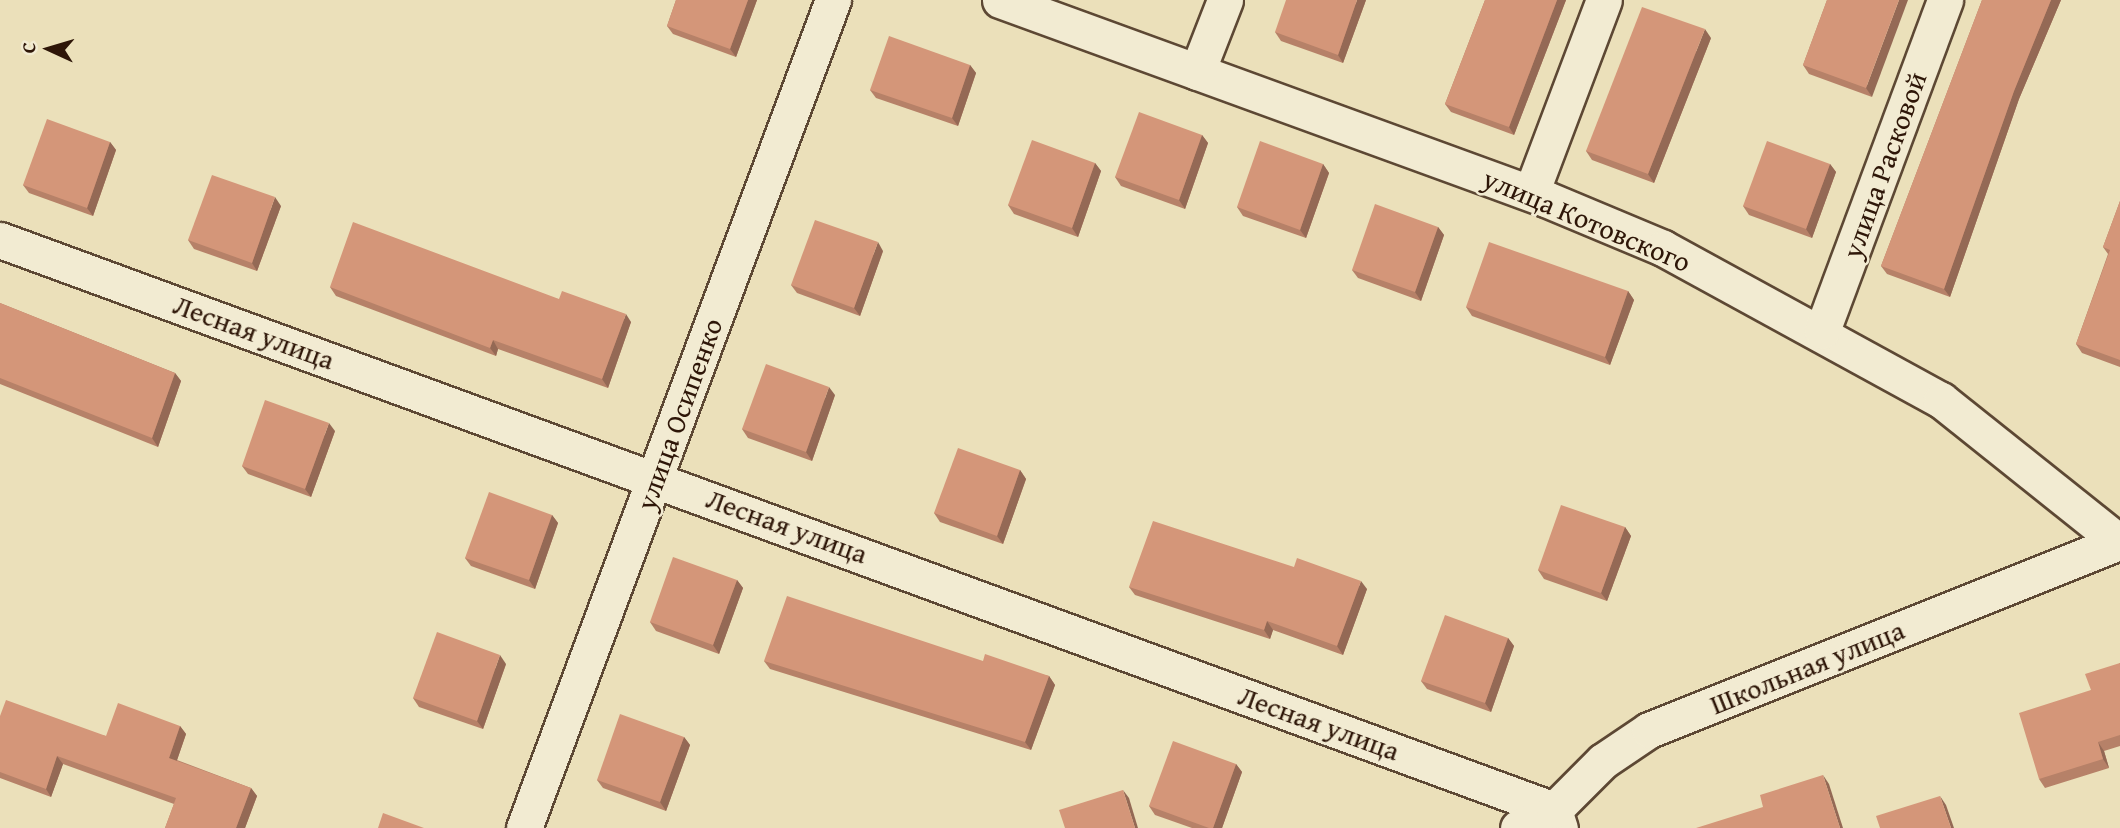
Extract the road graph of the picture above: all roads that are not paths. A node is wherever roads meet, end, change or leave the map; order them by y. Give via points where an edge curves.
1 (833, 0) edge
2 (1000, 0) edge
3 (1225, 0) edge
4 (1604, 0) edge
5 (1945, 0) edge
6 (1197, 72) junction
7 (1531, 193) junction
8 (0, 240) edge
9 (1822, 331) junction
10 (656, 477) junction
11 (2119, 542) edge
12 (1557, 819) edge
13 (524, 828) edge
14 (1518, 828) edge

1 - 10 street, улица Осипенко
2 - 6 street, улица Котовского
3 - 6 street
4 - 7 street
5 - 9 street, улица Расковой
6 - 7 street, улица Котовского
7 - 9 street, улица Котовского via 1663,248
8 - 10 street, Лесная улица
9 - 11 street, улица Котовского via 1941,400
10 - 12 street, Лесная улица
10 - 13 street, улица Осипенко
11 - 12 street, Школьная улица via 1649,730 1603,761
12 - 14 street, Школьная улица

